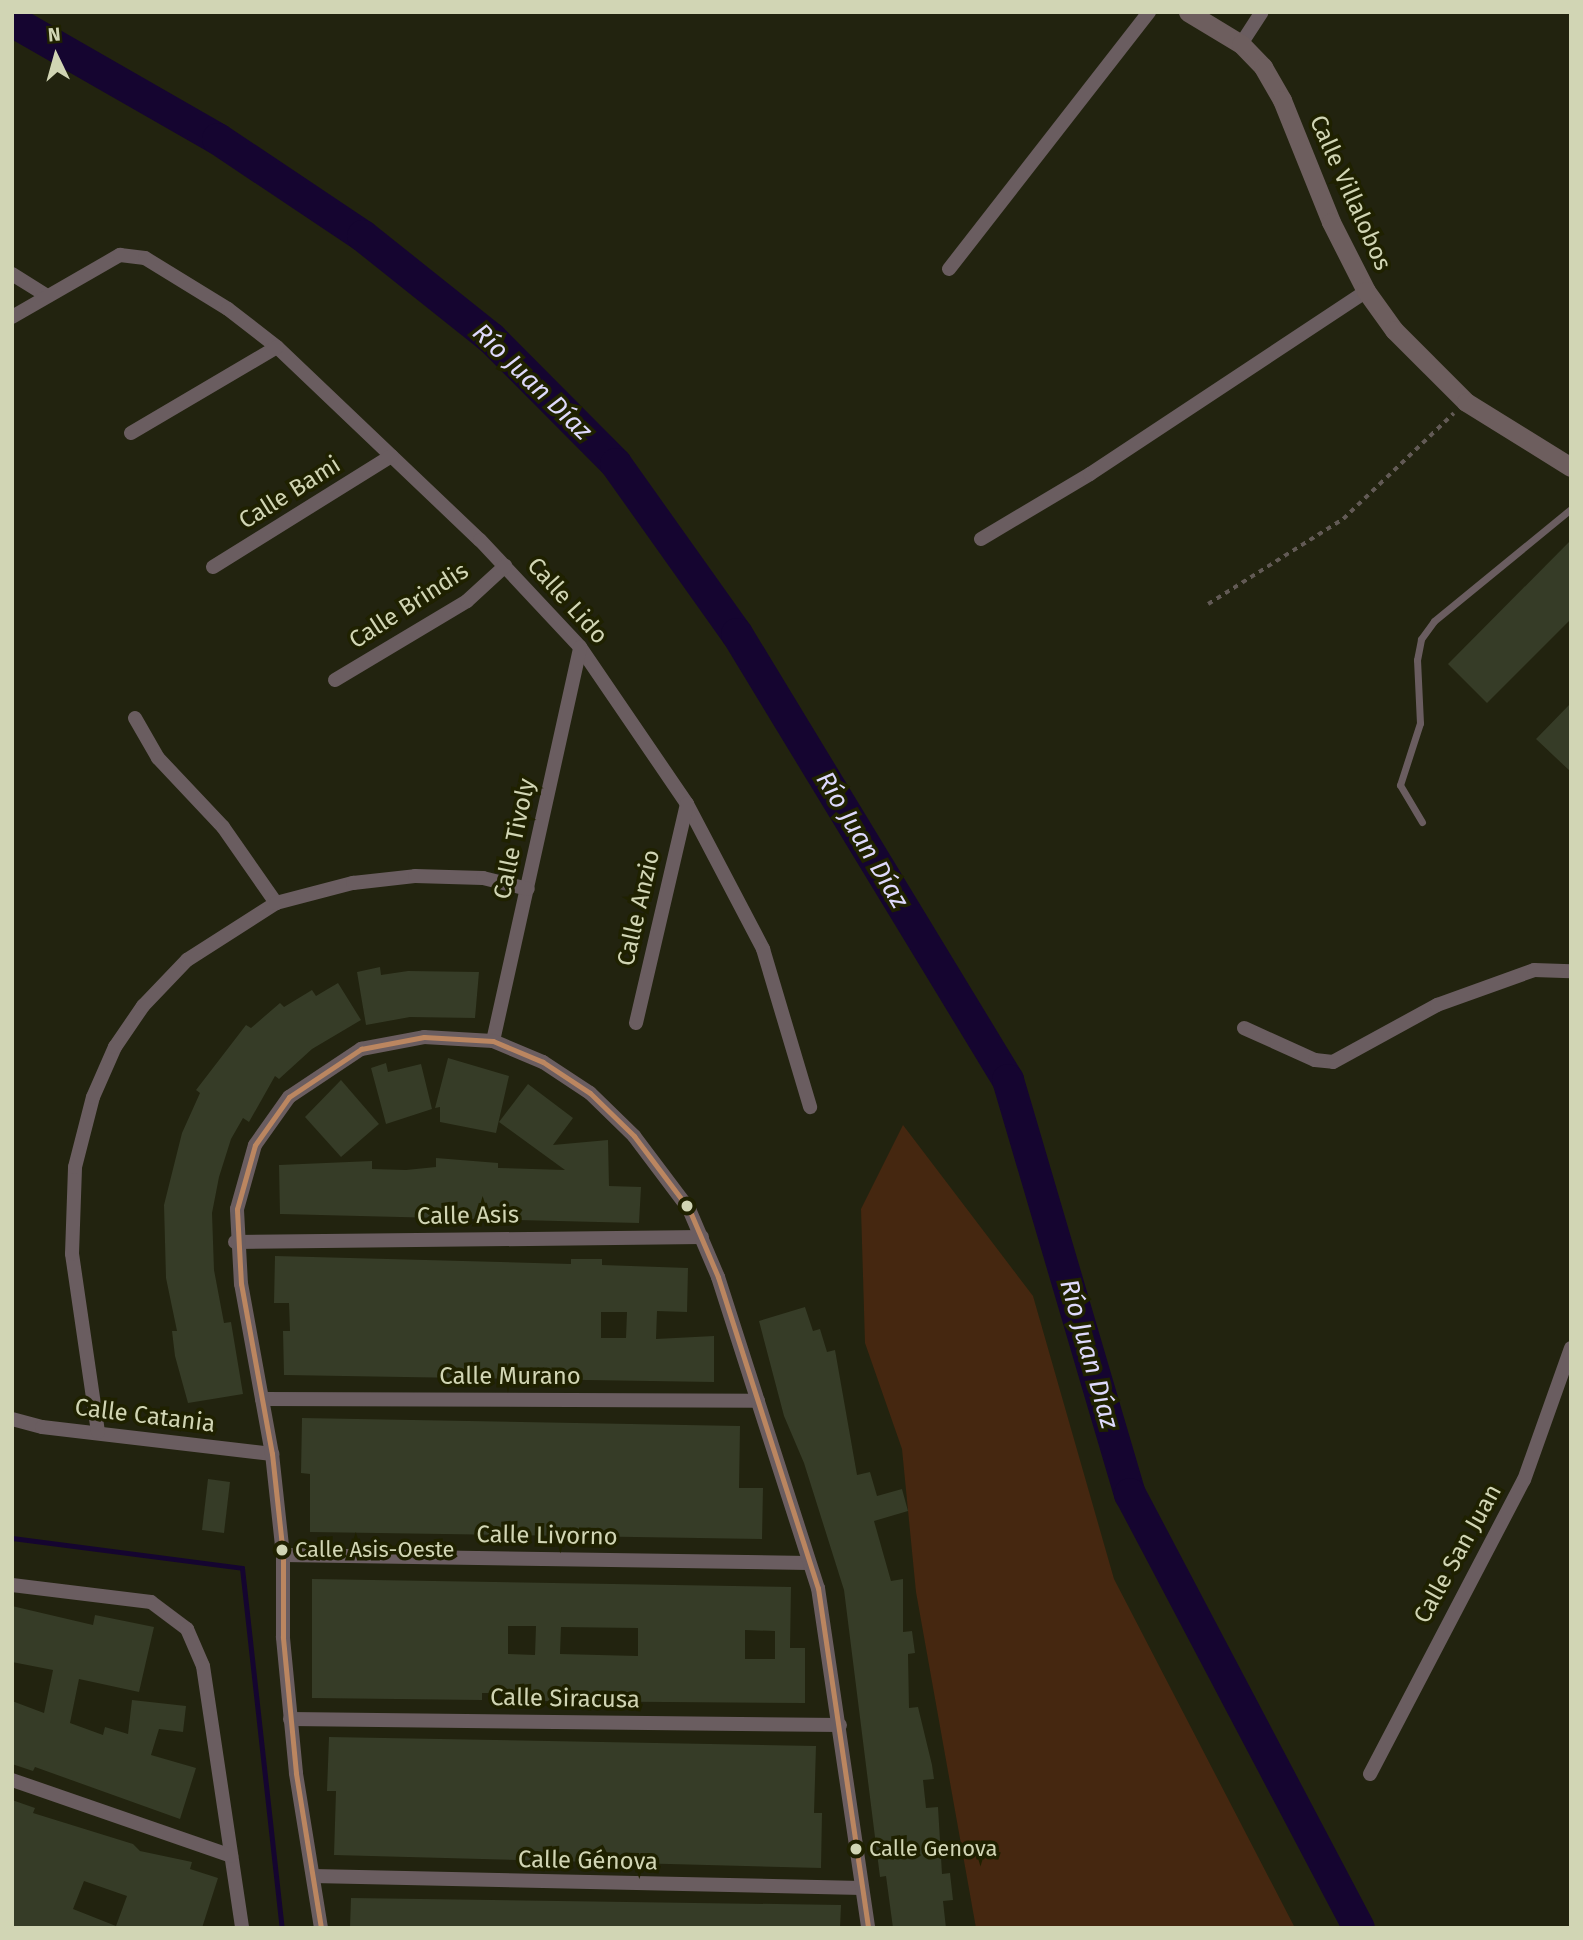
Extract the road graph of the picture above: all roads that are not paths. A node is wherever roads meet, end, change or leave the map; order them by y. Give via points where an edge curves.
1 (1149, 12) edge
2 (1188, 12) edge
3 (1262, 12) edge
4 (1241, 44) junction
5 (949, 269) dead end
6 (12, 274) edge
7 (1366, 290) junction
8 (45, 295) junction
9 (12, 317) edge
10 (277, 347) junction
11 (131, 433) dead end
12 (391, 456) junction
13 (1571, 467) edge
14 (1571, 509) edge
15 (981, 539) dead end
16 (505, 566) junction
17 (213, 567) dead end
18 (580, 647) junction
19 (335, 680) dead end
20 (135, 718) dead end
21 (687, 804) junction
22 (1422, 822) dead end
23 (528, 889) junction
24 (275, 903) junction
25 (1571, 971) edge
26 (636, 1023) dead end
27 (1244, 1028) dead end
28 (492, 1041) junction
29 (810, 1107) dead end
30 (702, 1237) junction
31 (235, 1242) junction
32 (1571, 1348) edge
33 (262, 1399) junction
34 (758, 1401) junction
35 (12, 1419) edge
36 (98, 1432) junction
37 (272, 1454) junction
38 (284, 1555) junction
39 (809, 1563) junction
40 (12, 1585) edge
41 (290, 1719) junction
42 (840, 1725) junction
43 (1370, 1774) dead end
44 (12, 1780) edge
45 (232, 1856) junction
46 (313, 1876) junction
47 (862, 1888) junction
48 (242, 1928) edge
49 (321, 1928) edge
50 (868, 1928) edge

1 - 5 street
2 - 4 main road, Calle Villalobos
3 - 4 street
4 - 7 main road, Calle Villalobos via 1263,67 1282,100 1331,222
6 - 8 street
7 - 13 main road, Calle Villalobos via 1394,330 1466,402
7 - 15 street via 1090,474
8 - 9 street
8 - 10 street, Calle Lido via 127,254 145,258
10 - 11 street
10 - 12 street, Calle Lido
12 - 16 street, Calle Lido
12 - 17 street, Calle Bami
14 - 22 lane via 1434,621 1422,639 1417,660 1420,723 1400,785
16 - 18 street, Calle Lido
16 - 19 street, Calle Brindis via 467,601
18 - 21 street, Calle Lido
18 - 23 street, Calle Tivoly
20 - 24 street via 158,758 223,827
21 - 26 street, Calle Anzio
21 - 29 street, Calle Lido via 763,949
23 - 24 street via 483,878 415,876 353,883
23 - 28 street, Calle Tivoly
24 - 36 street via 231,929 161,985 115,1047 85,1119 71,1210 72,1254
25 - 27 street via 1534,970 1437,1005 1333,1062 1315,1060
28 - 30 street via 543,1062 590,1093 654,1157
28 - 31 street via 424,1037 392,1041 361,1049 310,1079 276,1112 255,1145 243,1176
30 - 31 street, Calle Asis
30 - 34 street
31 - 33 street
32 - 43 street, Calle San Juan via 1524,1480
33 - 34 street, Calle Murano
33 - 37 street
34 - 39 street
35 - 36 street, Calle Catania
36 - 37 street, Calle Catania
37 - 38 street
38 - 39 street, Calle Livorno
38 - 41 street via 283,1637
39 - 42 street via 824,1618
40 - 45 street via 151,1602 180,1621 203,1666
41 - 42 street, Calle Siracusa
41 - 46 street
42 - 47 street
44 - 45 street
45 - 48 street
46 - 47 street, Calle Génova
46 - 49 street
47 - 50 street

